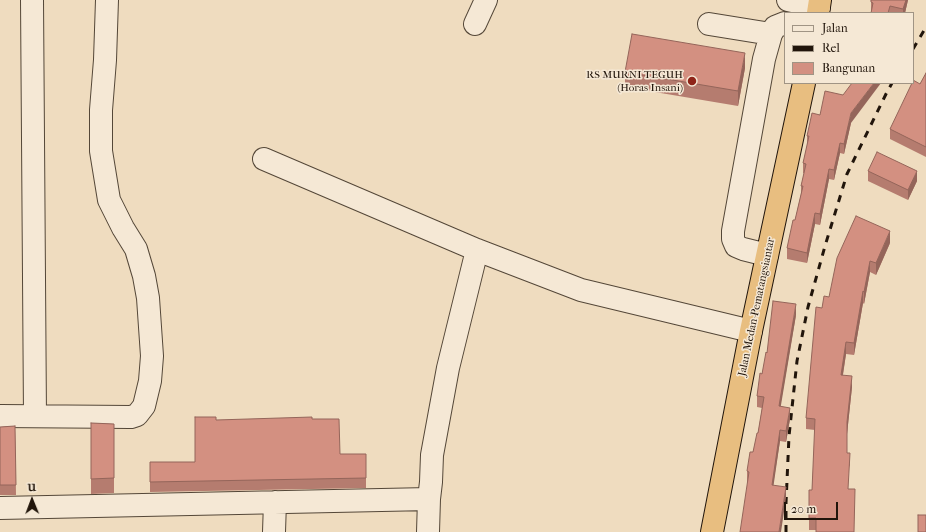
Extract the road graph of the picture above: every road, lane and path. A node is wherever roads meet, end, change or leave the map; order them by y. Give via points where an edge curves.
1 (32, 0) edge
2 (107, 0) edge
3 (486, 0) edge
4 (788, 0) edge
5 (819, 7) edge
6 (475, 24) dead end
7 (709, 24) dead end
8 (778, 28) edge
9 (804, 84) edge
10 (264, 159) dead end
11 (477, 250) junction
12 (767, 255) junction
13 (751, 331) junction
14 (0, 416) edge
15 (35, 416) junction
16 (428, 499) junction
17 (274, 502) junction
18 (0, 508) edge
19 (274, 532) edge
20 (428, 532) edge
21 (712, 532) edge

1 - 15 street
2 - 15 street via 101,151 109,200 136,249 144,276 152,356 150,382 144,406 137,415 131,417
3 - 6 street
4 - 5 street
7 - 8 street
8 - 12 street via 764,59 733,239 736,246
9 - 12 highway, Jalan Medan-Pematangsiantar
10 - 11 street
11 - 13 street via 581,290
11 - 16 street via 448,368 432,455
12 - 13 highway, Jalan Medan-Pematangsiantar
13 - 21 highway, Jalan Medan-Pematangsiantar
14 - 15 street
16 - 17 street
16 - 20 street
17 - 18 street
17 - 19 street

